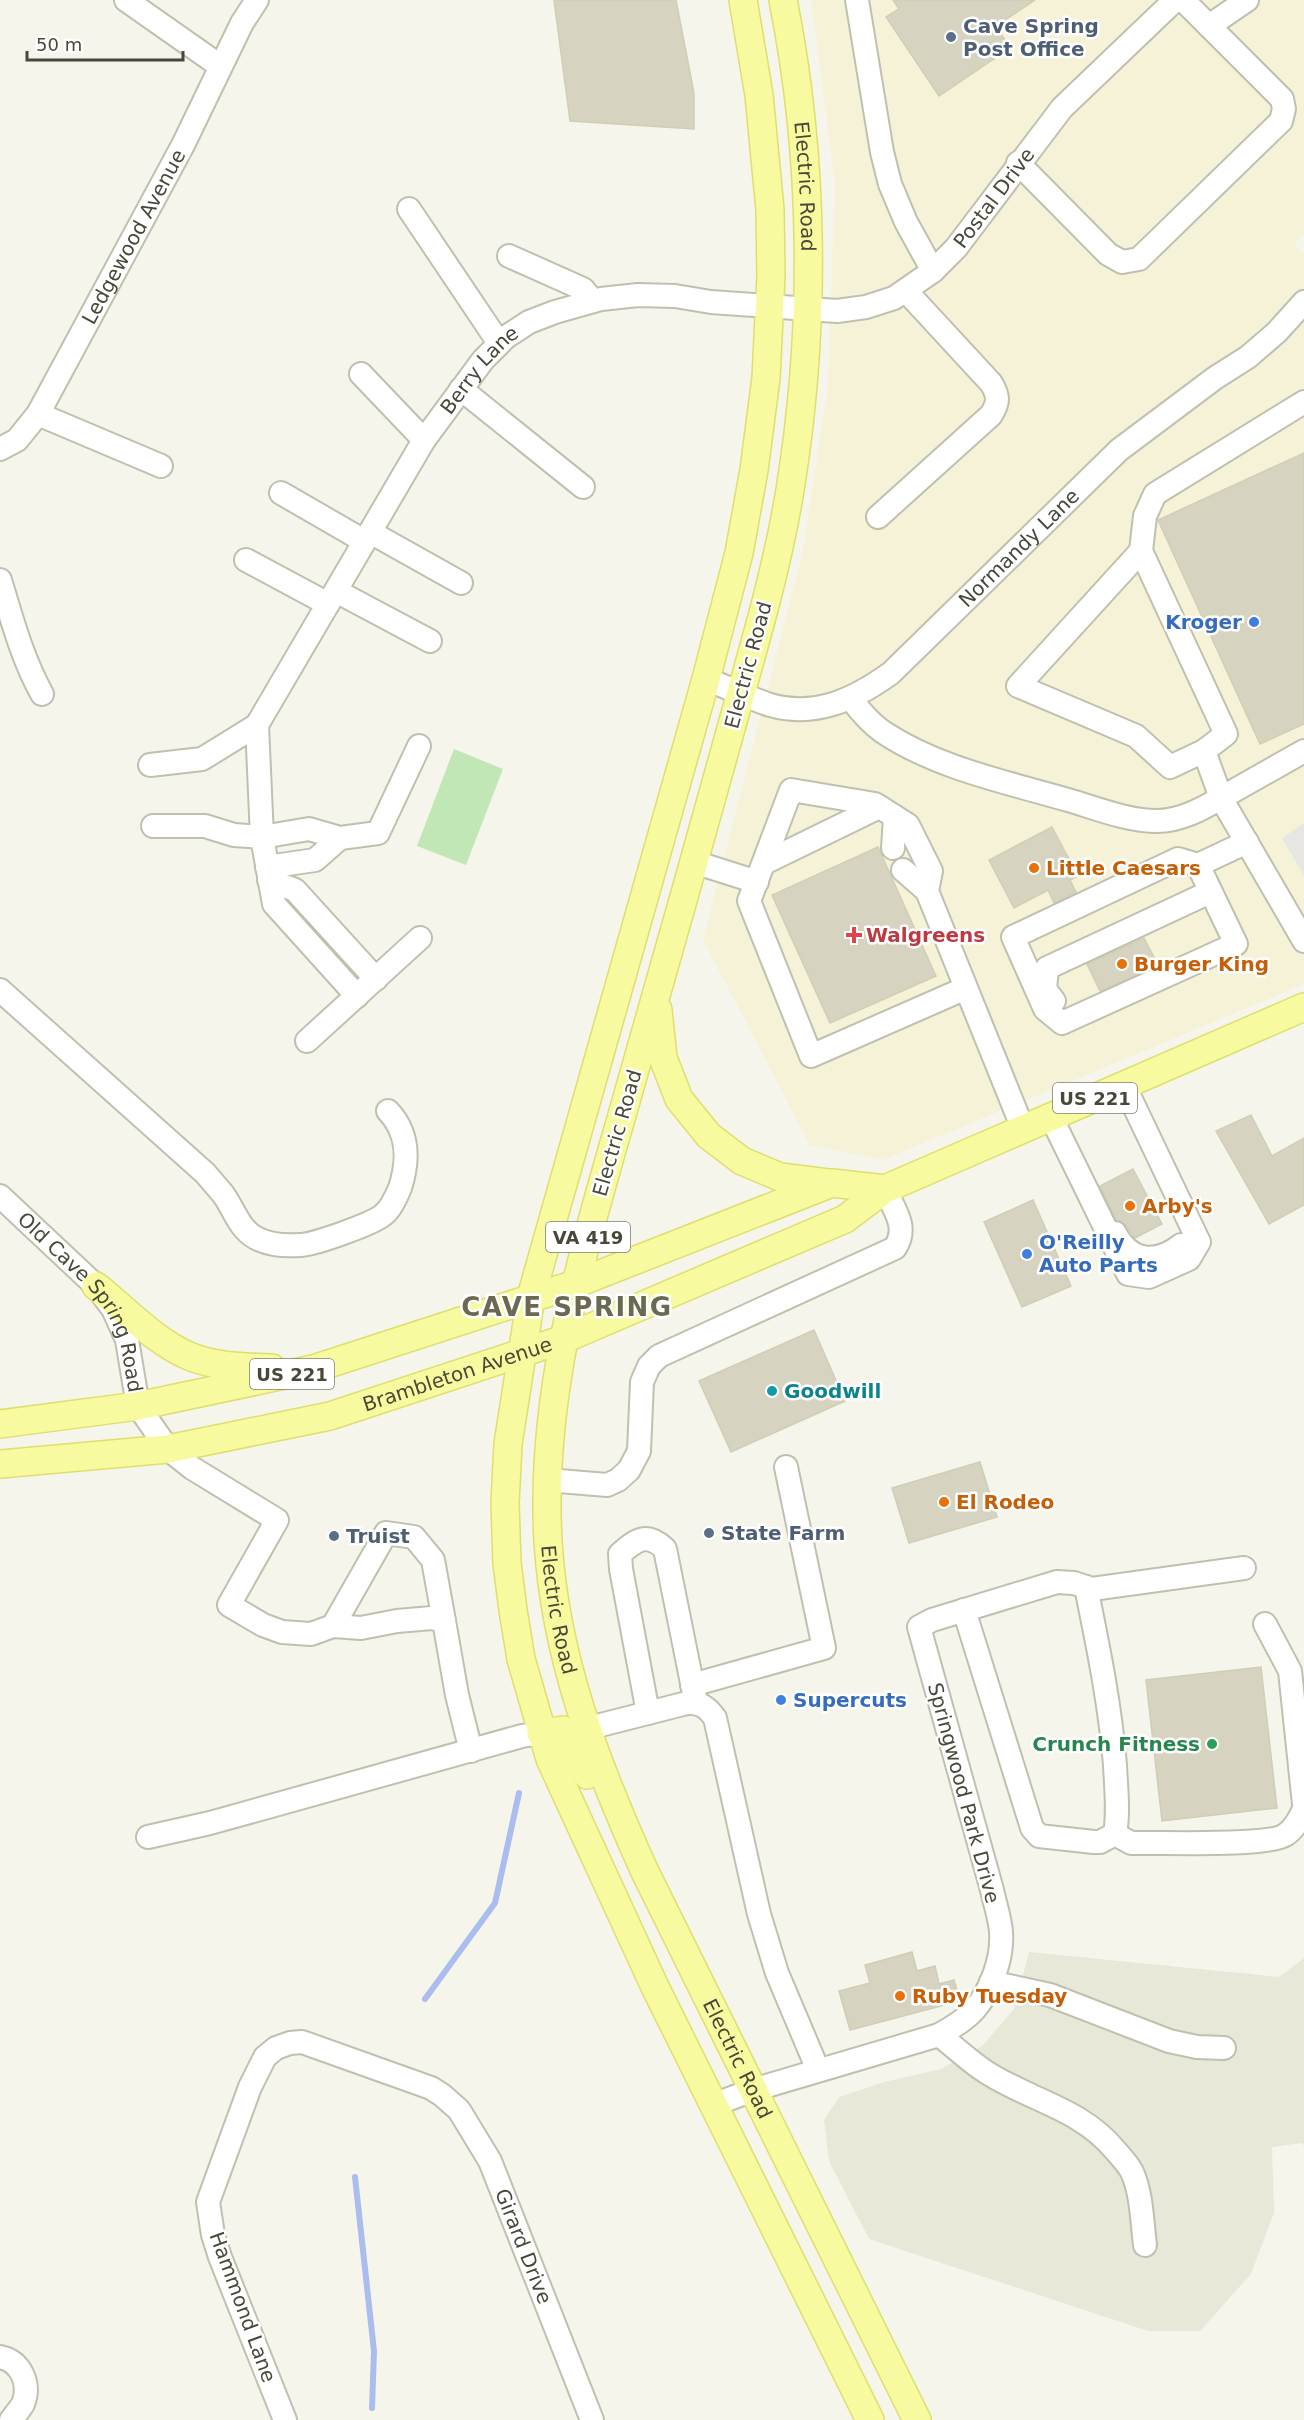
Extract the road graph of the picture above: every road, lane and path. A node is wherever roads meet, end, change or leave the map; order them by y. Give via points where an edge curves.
1 (126, 0) edge
2 (257, 0) edge
3 (743, 0) edge
4 (783, 0) edge
5 (857, 0) edge
6 (1175, 0) edge
7 (1183, 0) edge
8 (1247, 0) edge
9 (1209, 26) junction
10 (220, 66) junction
11 (1018, 163) junction
12 (409, 209) dead end
13 (509, 256) dead end
14 (933, 271) junction
15 (906, 291) junction
16 (593, 302) junction
17 (1304, 302) edge
18 (770, 307) junction
19 (808, 310) junction
20 (499, 343) junction
21 (361, 374) dead end
22 (461, 389) junction
23 (1304, 402) edge
24 (38, 414) junction
25 (424, 440) junction
26 (1, 454) edge
27 (161, 466) dead end
28 (583, 487) dead end
29 (281, 493) dead end
30 (878, 517) dead end
31 (367, 537) junction
32 (1141, 551) junction
33 (246, 560) dead end
34 (0, 580) edge
35 (461, 583) dead end
36 (332, 598) junction
37 (430, 640) dead end
38 (706, 679) junction
39 (741, 693) junction
40 (42, 694) dead end
41 (851, 699) junction
42 (257, 725) junction
43 (419, 746) dead end
44 (1204, 751) junction
45 (1304, 751) edge
46 (150, 765) dead end
47 (1221, 798) junction
48 (887, 812) junction
49 (153, 826) dead end
50 (262, 837) junction
51 (340, 837) junction
52 (1247, 842) junction
53 (893, 848) dead end
54 (694, 862) junction
55 (1198, 866) junction
56 (903, 870) dead end
57 (760, 872) junction
58 (268, 873) junction
59 (927, 891) junction
60 (1210, 892) junction
61 (420, 938) dead end
62 (1304, 941) edge
63 (376, 979) junction
64 (966, 988) junction
65 (0, 990) edge
66 (657, 993) junction
67 (357, 996) junction
68 (1304, 1006) edge
69 (1084, 1013) junction
70 (307, 1041) dead end
71 (1124, 1085) junction
72 (388, 1111) dead end
73 (1051, 1117) junction
74 (1023, 1129) junction
75 (832, 1183) junction
76 (885, 1189) junction
77 (0, 1196) edge
78 (575, 1284) junction
79 (96, 1286) junction
80 (531, 1297) junction
81 (564, 1339) junction
82 (521, 1355) junction
83 (313, 1369) junction
84 (138, 1406) junction
85 (0, 1424) edge
86 (168, 1449) junction
87 (0, 1464) edge
88 (786, 1467) dead end
89 (547, 1480) junction
90 (1244, 1568) dead end
91 (1086, 1587) junction
92 (964, 1610) junction
93 (444, 1621) junction
94 (1265, 1624) dead end
95 (333, 1626) junction
96 (693, 1690) junction
97 (648, 1713) junction
98 (585, 1729) junction
99 (541, 1733) junction
100 (471, 1751) junction
101 (1304, 1804) edge
102 (1304, 1809) edge
103 (622, 1821) junction
104 (1115, 1834) junction
105 (148, 1837) dead end
106 (991, 1982) junction
107 (939, 2035) junction
108 (1224, 2048) dead end
109 (818, 2070) junction
110 (430, 2088) joint
111 (753, 2090) junction
112 (714, 2105) junction
113 (1145, 2245) dead end
114 (0, 2357) edge
115 (12, 2420) edge
116 (285, 2420) edge
117 (592, 2420) edge
118 (870, 2420) edge
119 (917, 2420) edge

1 - 10 street
2 - 10 street, Ledgewood Avenue
3 - 18 main road, Electric Road / VA 419 via 759,95 767,180
4 - 19 main road, Electric Road / VA 419 via 804,164
5 - 14 street via 890,184
6 - 11 street, Postal Drive via 1062,108
7 - 9 street
8 - 9 street
9 - 11 street via 1281,99 1281,121 1139,259 1122,262 1108,254
10 - 24 street, Ledgewood Avenue via 183,145
11 - 14 street, Postal Drive via 956,248
12 - 20 street
13 - 16 street via 583,289
14 - 15 street, Postal Drive
15 - 19 street, Postal Drive via 867,307
15 - 30 street via 991,383 998,394 997,406
16 - 18 street, Berry Lane via 638,295
16 - 20 street, Berry Lane via 529,322
17 - 41 street, Normandy Lane via 1248,357 1119,450 891,673
18 - 19 street, Postal Drive
18 - 38 main road, Electric Road / VA 419 via 754,470 739,553
19 - 39 main road, Electric Road / VA 419 via 790,489 776,565
20 - 22 street, Berry Lane
21 - 25 street
22 - 25 street, Berry Lane
22 - 28 street
23 - 32 street via 1155,494 1145,516
24 - 26 street, Ledgewood Avenue
24 - 27 street
25 - 31 street, Berry Lane
29 - 31 street
31 - 35 street
31 - 36 street, Berry Lane
32 - 44 street via 1226,734
32 - 44 street via 1018,686 1136,736 1170,767
33 - 36 street
34 - 40 street via 18,638
36 - 37 street
36 - 42 street, Berry Lane
38 - 39 street, Normandy Lane
38 - 80 main road, Electric Road / VA 419
39 - 41 street, Normandy Lane via 772,705 798,708
39 - 54 main road, Electric Road / VA 419
41 - 47 street via 883,732 927,756 1128,817 1158,821 1195,813
42 - 46 street via 202,759
42 - 50 street
43 - 51 street via 378,832
44 - 47 street
45 - 47 street
47 - 52 street
48 - 53 street
48 - 57 street
48 - 57 street via 875,804 792,790
48 - 59 street via 908,825 931,871
49 - 50 street via 205,826 234,835
50 - 51 street via 309,829
50 - 58 street
51 - 58 street via 315,860
52 - 55 street
52 - 62 street
54 - 57 street
54 - 66 main road, Electric Road / VA 419
55 - 60 street
55 - 69 street via 1178,859 1013,937 1046,1009 1062,1023
56 - 59 street
57 - 64 street via 749,901 810,1056
58 - 63 street via 295,890
58 - 67 street via 274,904
59 - 64 street
60 - 69 street via 1236,944
60 - 69 street via 1047,968 1045,989 1059,1008
61 - 63 street
63 - 67 street
64 - 74 street
65 - 72 street via 205,1173 246,1231 257,1238 278,1244 307,1244 373,1222 385,1214 396,1198 406,1170 402,1131
66 - 75 main road via 663,1058 679,1099 709,1136 742,1161 780,1177
66 - 78 main road, Electric Road / VA 419
67 - 70 street
68 - 71 main road, Brambleton Avenue / US 221
71 - 73 main road, Brambleton Avenue / US 221
71 - 73 street via 1199,1242 1189,1259 1149,1276 1128,1274
73 - 74 main road, Brambleton Avenue / US 221
74 - 76 main road, Brambleton Avenue / US 221
75 - 76 main road, Brambleton Avenue / US 221
75 - 78 main road, Brambleton Avenue / US 221
76 - 81 main road, Brambleton Avenue / US 221 via 845,1219
76 - 89 street via 903,1228 895,1248 660,1356 649,1366 642,1382 639,1451 629,1470 607,1485
77 - 79 street, Old Cave Spring Road
78 - 80 main road, Brambleton Avenue / US 221
78 - 81 main road, Electric Road / VA 419
79 - 83 main road via 157,1336 189,1356 233,1367
79 - 84 street, Old Cave Spring Road via 113,1309 127,1340
80 - 82 main road, Electric Road / VA 419
80 - 83 main road, Brambleton Avenue / US 221
81 - 82 main road, Brambleton Avenue / US 221
81 - 89 main road, Electric Road / VA 419 via 554,1389
82 - 86 main road, Brambleton Avenue / US 221 via 330,1416
82 - 99 main road, Electric Road / VA 419 via 508,1444 507,1563 521,1659
83 - 84 main road, Brambleton Avenue / US 221
84 - 85 main road, Brambleton Avenue / US 221
84 - 86 street, Old Cave Spring Road
86 - 87 main road, Brambleton Avenue / US 221
86 - 95 street, Old Cave Spring Road via 277,1520 229,1605 282,1632 311,1634
88 - 96 street via 824,1648
89 - 98 main road, Electric Road / VA 419 via 548,1542 556,1607
90 - 91 street, Springwood Park Drive
91 - 92 street, Springwood Park Drive via 1057,1582
91 - 104 street via 1108,1700 1117,1799
92 - 104 street via 1032,1828 1039,1836 1094,1842
92 - 106 street, Springwood Park Drive via 923,1624 919,1630 1001,1932
93 - 95 street via 432,1618 361,1628
93 - 95 street via 434,1560 414,1537 386,1533
93 - 100 street
94 - 101 street via 1290,1671
96 - 97 street
96 - 97 street via 665,1549 655,1540 633,1542 620,1554 620,1562
96 - 109 street via 715,1718 759,1914 777,1973
97 - 98 street
98 - 103 main road, Electric Road / VA 419
99 - 100 street
99 - 103 main road via 563,1730 592,1785
99 - 112 main road, Electric Road / VA 419 via 645,1965
100 - 105 street
102 - 104 street via 1299,1821 1284,1835 1258,1842 1131,1843
103 - 111 main road, Electric Road / VA 419
106 - 107 street, Springwood Park Drive via 974,2010
106 - 108 street via 1050,1995 1169,2041
107 - 109 street, Springwood Park Drive
107 - 113 street via 985,2072 1058,2106 1104,2136 1132,2172
109 - 111 street, Springwood Park Drive
110 - 116 street, Hammond Lane via 302,2042 276,2048 265,2057 250,2087 208,2202 220,2257
110 - 117 street, Girard Drive via 459,2110 490,2161
111 - 112 street, Springwood Park Drive
111 - 119 main road, Electric Road / VA 419
112 - 118 main road, Electric Road / VA 419
114 - 115 street via 14,2362 25,2378 22,2405

